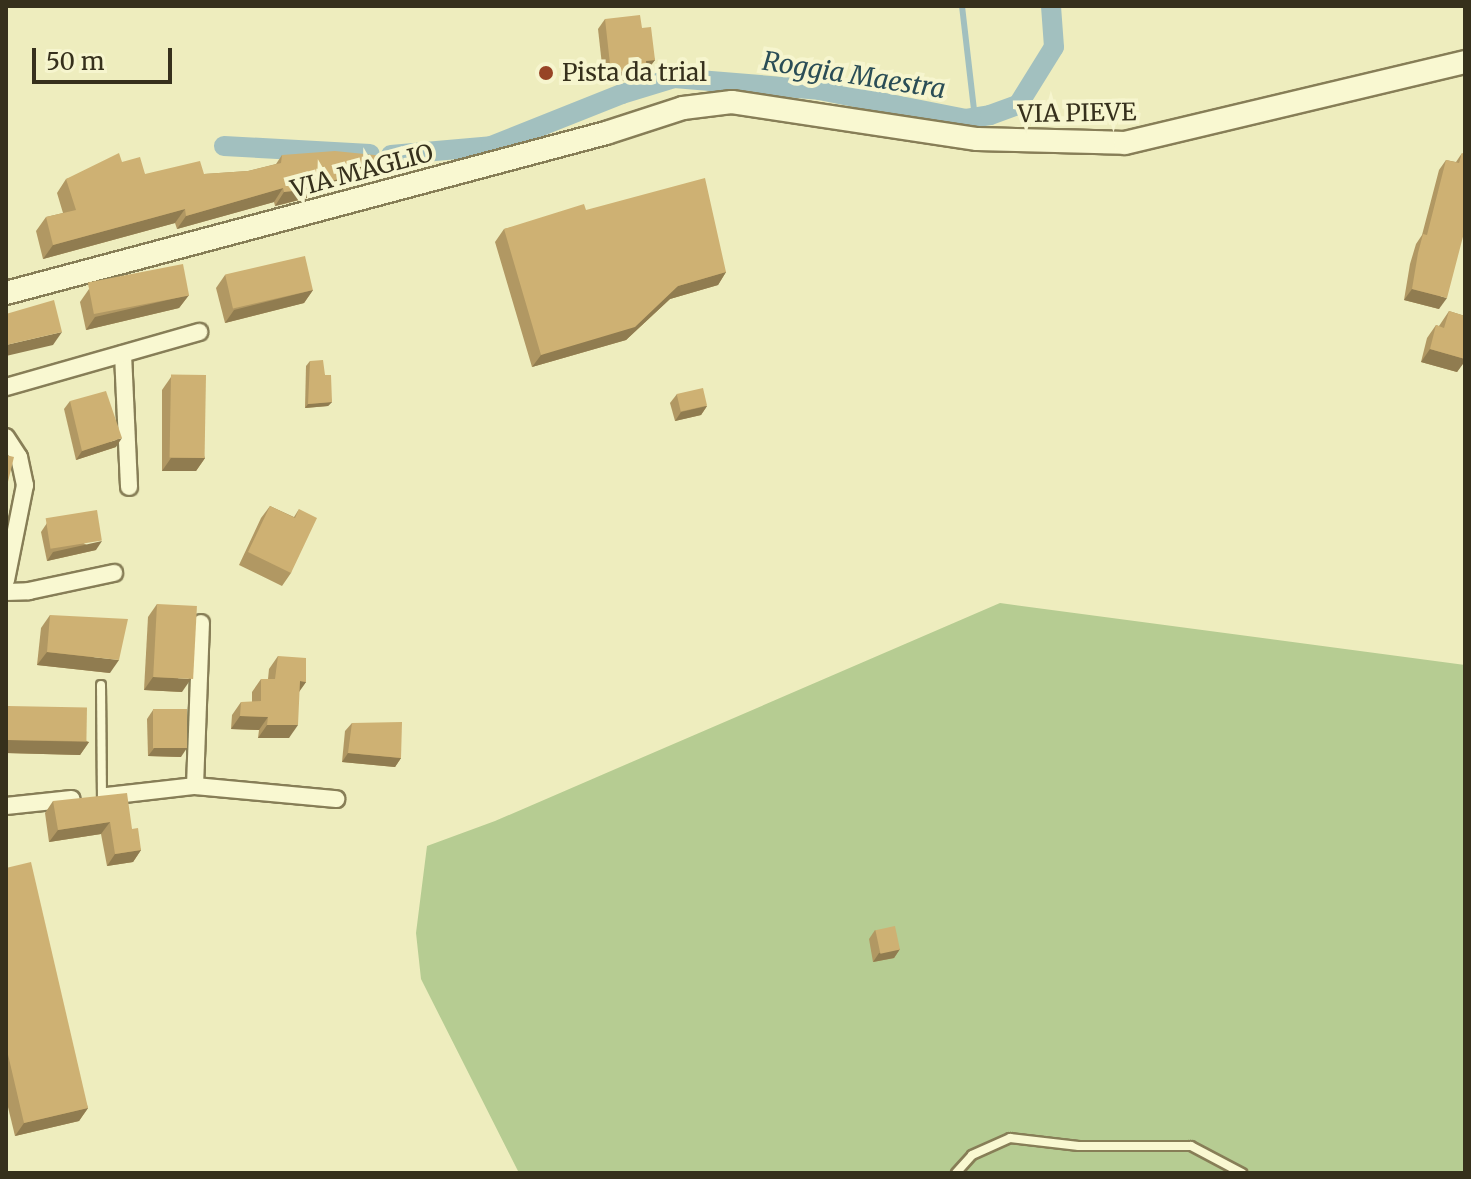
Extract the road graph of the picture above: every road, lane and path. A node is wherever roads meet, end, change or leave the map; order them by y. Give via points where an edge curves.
1 (1465, 62) edge
2 (732, 102) joint
3 (6, 293) edge
4 (199, 332) dead end
5 (123, 354) junction
6 (6, 387) edge
7 (6, 437) edge
8 (129, 487) dead end
9 (114, 573) dead end
10 (6, 580) edge
11 (6, 592) edge
12 (201, 623) dead end
13 (101, 685) dead end
14 (195, 786) junction
15 (102, 796) junction
16 (336, 799) dead end
17 (6, 806) edge
18 (956, 1173) edge
19 (1242, 1173) edge

1 - 2 street, VIA PIEVE via 1125,143 977,139
2 - 3 street, VIA MAGLIO via 683,108
4 - 5 street
5 - 6 street
5 - 8 street
7 - 10 street via 19,457 25,485
9 - 11 street
12 - 14 street
13 - 15 lane
14 - 15 street
14 - 16 street
15 - 17 street
18 - 19 lane via 972,1155 1010,1138 1079,1146 1191,1146

